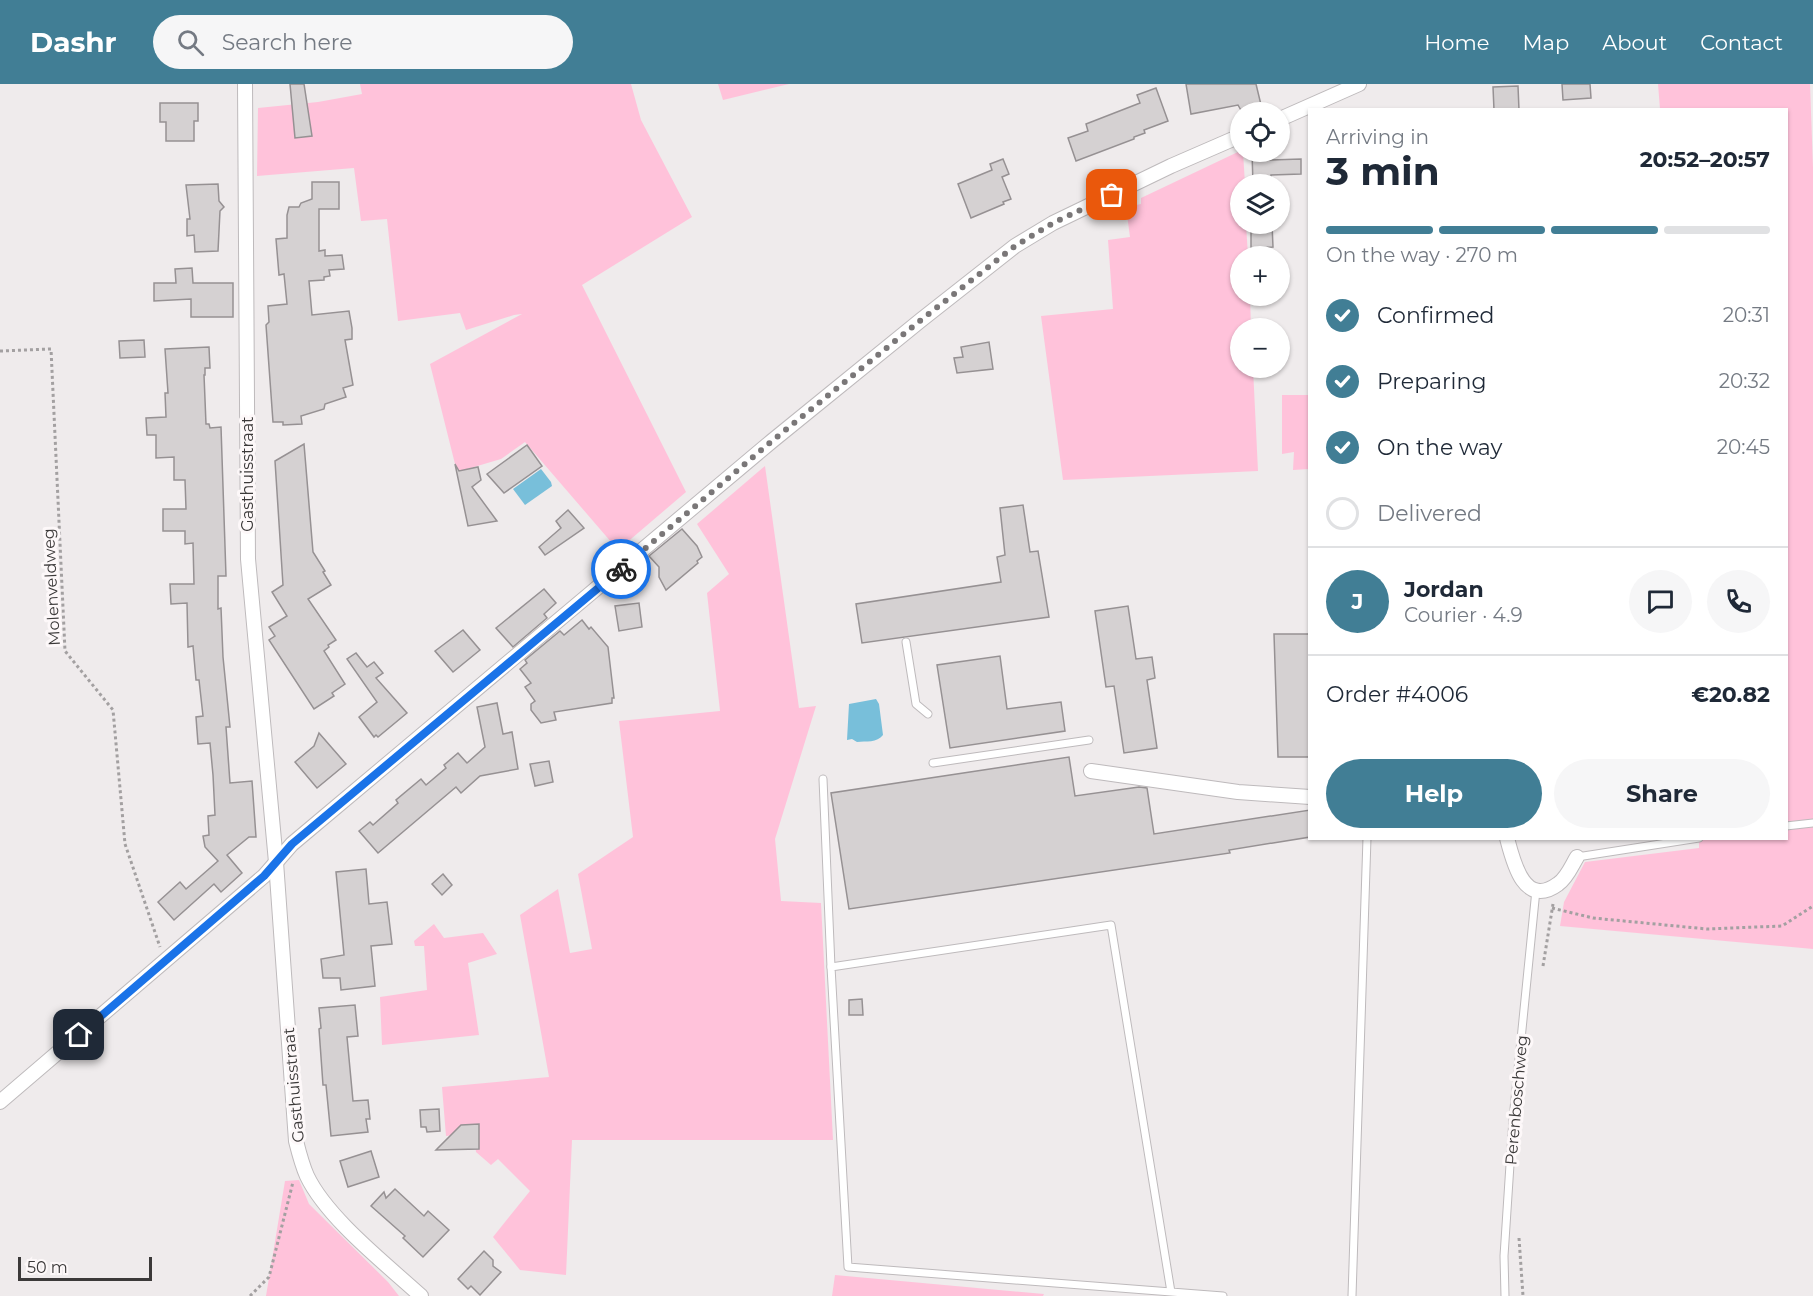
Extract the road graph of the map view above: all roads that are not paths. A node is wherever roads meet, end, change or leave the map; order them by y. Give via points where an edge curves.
1 (245, 84) edge
2 (1359, 84) edge
3 (1290, 115) edge
4 (1230, 140) edge
5 (906, 642) dead end
6 (928, 714) dead end
7 (1089, 741) dead end
8 (933, 763) dead end
9 (1091, 771) dead end
10 (823, 779) dead end
11 (1308, 797) edge
12 (1813, 823) edge
13 (1788, 826) edge
14 (1367, 840) edge
15 (1508, 840) edge
16 (1687, 840) edge
17 (1577, 857) joint
18 (276, 862) junction
19 (1536, 890) junction
20 (831, 967) junction
21 (0, 1102) edge
22 (1171, 1292) junction
23 (421, 1296) edge
24 (1223, 1296) edge
25 (1352, 1296) edge
26 (1505, 1296) edge

1 - 18 street, Gasthuisstraat via 248,559
2 - 3 street
4 - 18 street via 1053,223 1015,246 772,441 292,844
5 - 6 lane via 916,704
7 - 8 lane
9 - 11 street via 1238,792
10 - 20 lane
12 - 13 lane
14 - 25 lane
15 - 19 street via 1522,881
16 - 17 lane
17 - 19 street via 1558,884
18 - 21 street
18 - 23 street, Gasthuisstraat via 300,1156 321,1199
19 - 26 lane via 1513,1119
20 - 22 lane via 848,1267
20 - 22 lane via 1111,924
22 - 24 lane

